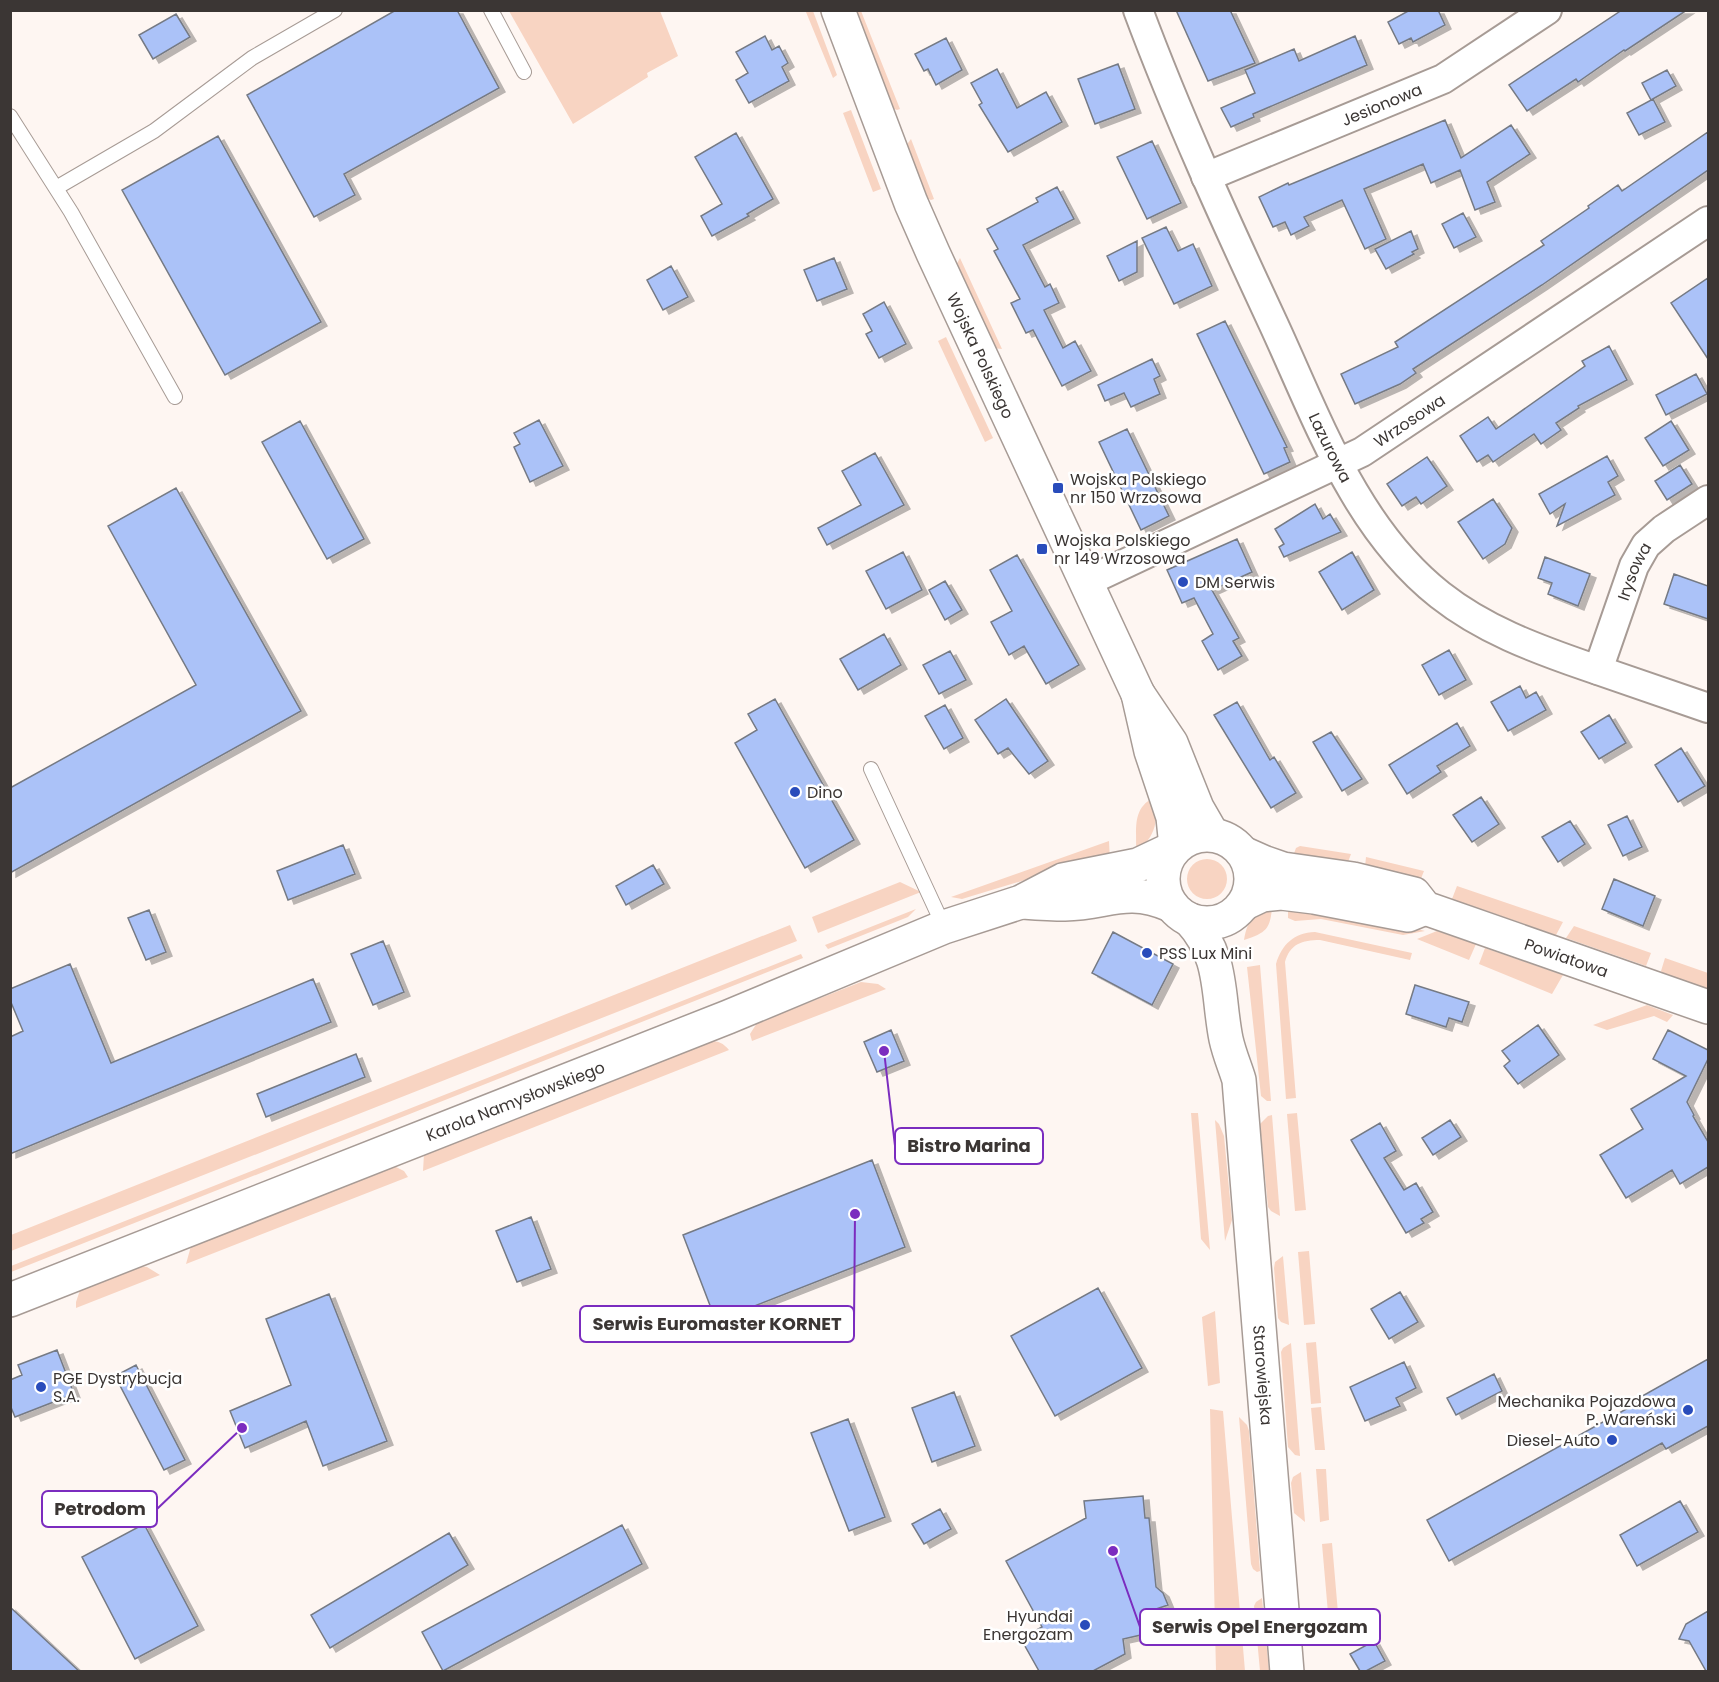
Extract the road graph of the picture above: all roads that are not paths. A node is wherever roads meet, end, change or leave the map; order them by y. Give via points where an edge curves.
1 (335, 10) edge
2 (491, 10) edge
3 (838, 10) edge
4 (1138, 10) edge
5 (1547, 10) edge
6 (524, 72) dead end
7 (10, 116) edge
8 (1206, 177) junction
9 (56, 188) junction
10 (1708, 220) edge
11 (175, 397) dead end
12 (1339, 464) junction
13 (1708, 500) edge
14 (1086, 582) junction
15 (1598, 670) junction
16 (1138, 694) junction
17 (1708, 708) edge
18 (871, 769) dead end
19 (1212, 834) junction
20 (1176, 847) junction
21 (1245, 854) junction
22 (1021, 902) junction
23 (1240, 908) junction
24 (1425, 908) junction
25 (1181, 912) junction
26 (944, 927) junction
27 (1708, 1007) edge
28 (1239, 1080) junction
29 (10, 1300) edge
30 (1287, 1671) edge

1 - 9 lane via 252,58 154,131
2 - 6 lane
3 - 14 street, Wojska Polskiego via 911,203
4 - 8 street, Lazurowa
5 - 8 street, Jesionowa via 1443,79
7 - 9 lane
8 - 12 street, Lazurowa
9 - 11 lane
10 - 12 street, Wrzosowa
12 - 14 street, Wrzosowa
12 - 15 street, Lazurowa via 1384,536 1439,595 1506,635
13 - 15 street, Irysowa via 1646,545 1634,566
14 - 16 street, Wojska Polskiego
15 - 17 street, Lazurowa
16 - 19 street, Wojska Polskiego via 1171,743
16 - 20 street, Wojska Polskiego via 1151,752 1173,817
18 - 26 lane
19 - 20 street via 1192,837
19 - 21 street via 1236,844
20 - 22 street, Karola Namysłowskiego via 1138,865 1063,880
20 - 25 street via 1163,870 1163,882
21 - 23 street via 1252,879 1250,892
21 - 24 street, Powiatowa via 1283,869 1353,879 1414,894
22 - 25 street, Karola Namysłowskiego via 1067,904 1125,895 1145,896
22 - 26 street, Karola Namysłowskiego
23 - 24 street, Powiatowa via 1262,895 1281,893 1408,915
23 - 25 street via 1214,923 1202,923
23 - 28 street, Starowiejska via 1233,929 1246,1039
24 - 27 street, Powiatowa
25 - 28 street, Starowiejska via 1208,943 1214,959 1226,1040
26 - 29 street, Karola Namysłowskiego
28 - 30 street, Starowiejska

